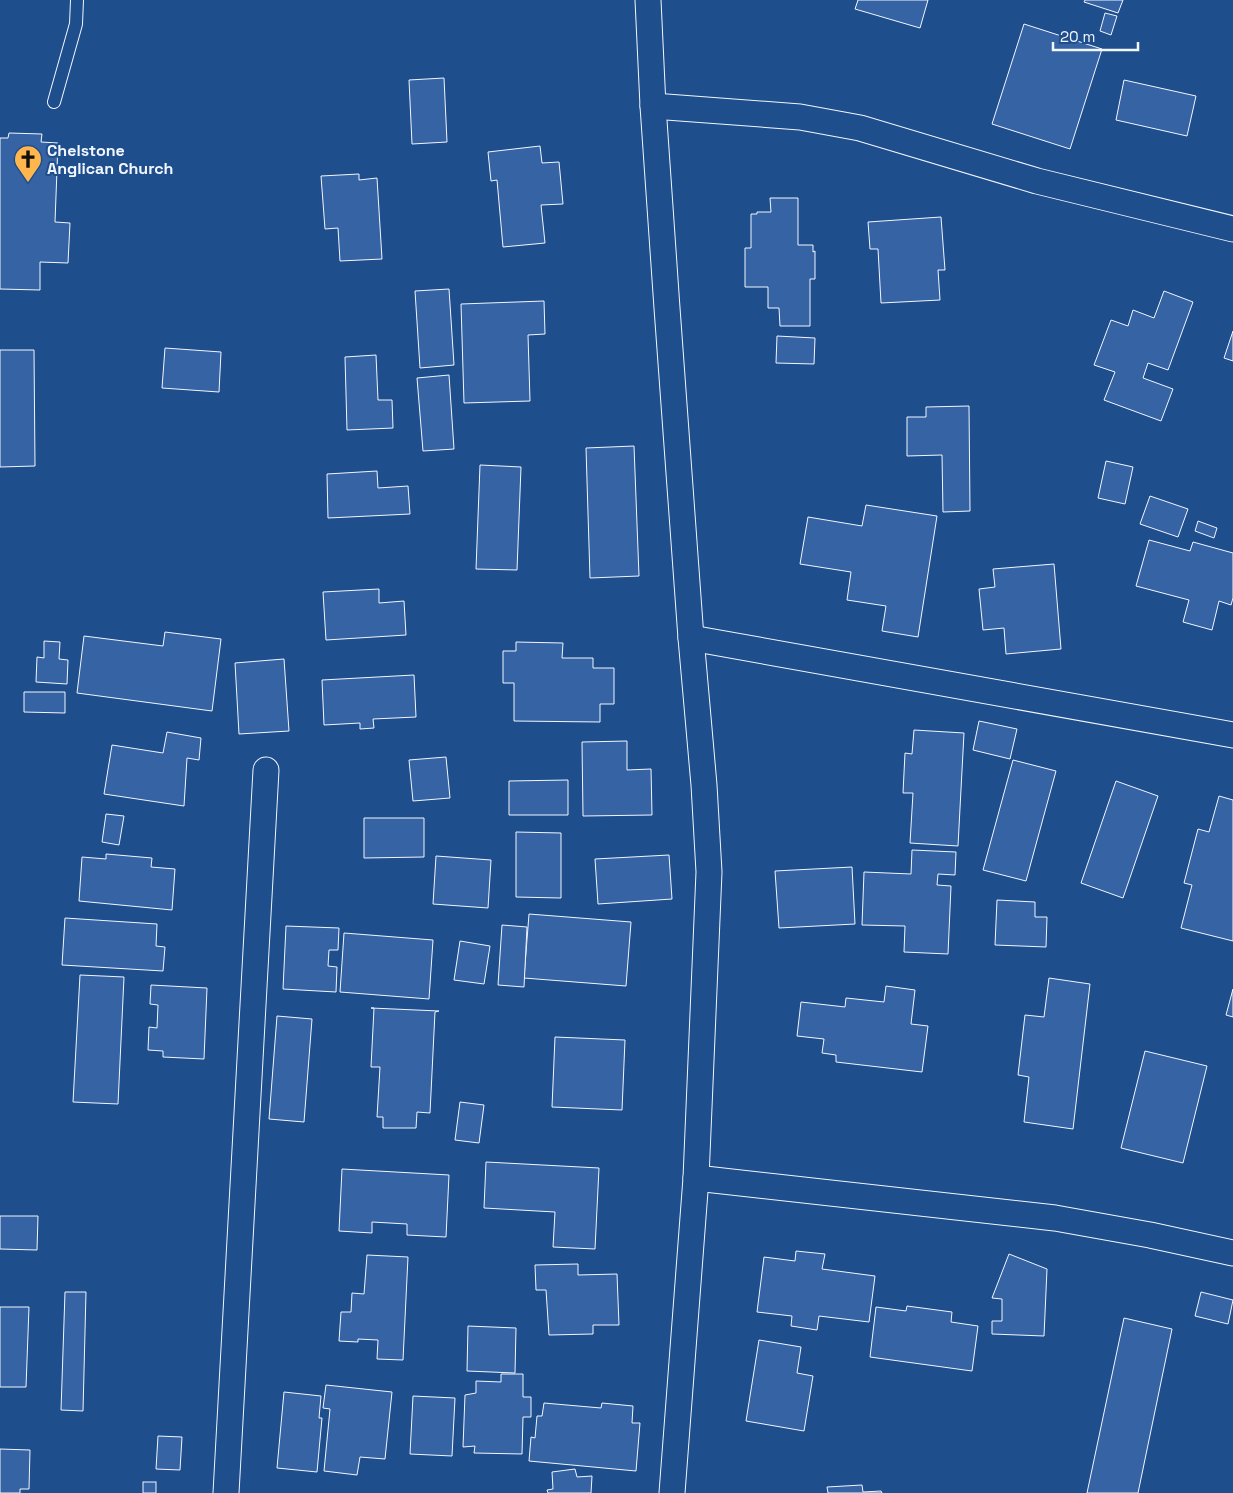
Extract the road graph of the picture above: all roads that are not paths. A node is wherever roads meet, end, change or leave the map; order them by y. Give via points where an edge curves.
1 (77, 0) edge
2 (648, 0) edge
3 (54, 102) dead end
4 (653, 106) junction
5 (1233, 229) edge
6 (691, 638) junction
7 (1233, 735) edge
8 (266, 770) dead end
9 (696, 1178) junction
10 (1233, 1253) edge
11 (226, 1493) edge
12 (672, 1493) edge

1 - 3 lane via 76,24
2 - 4 street
4 - 5 street via 800,117 860,128 1037,181
4 - 6 street
6 - 7 street
6 - 9 street via 709,872
8 - 11 street
9 - 10 street via 1055,1218
9 - 12 street

